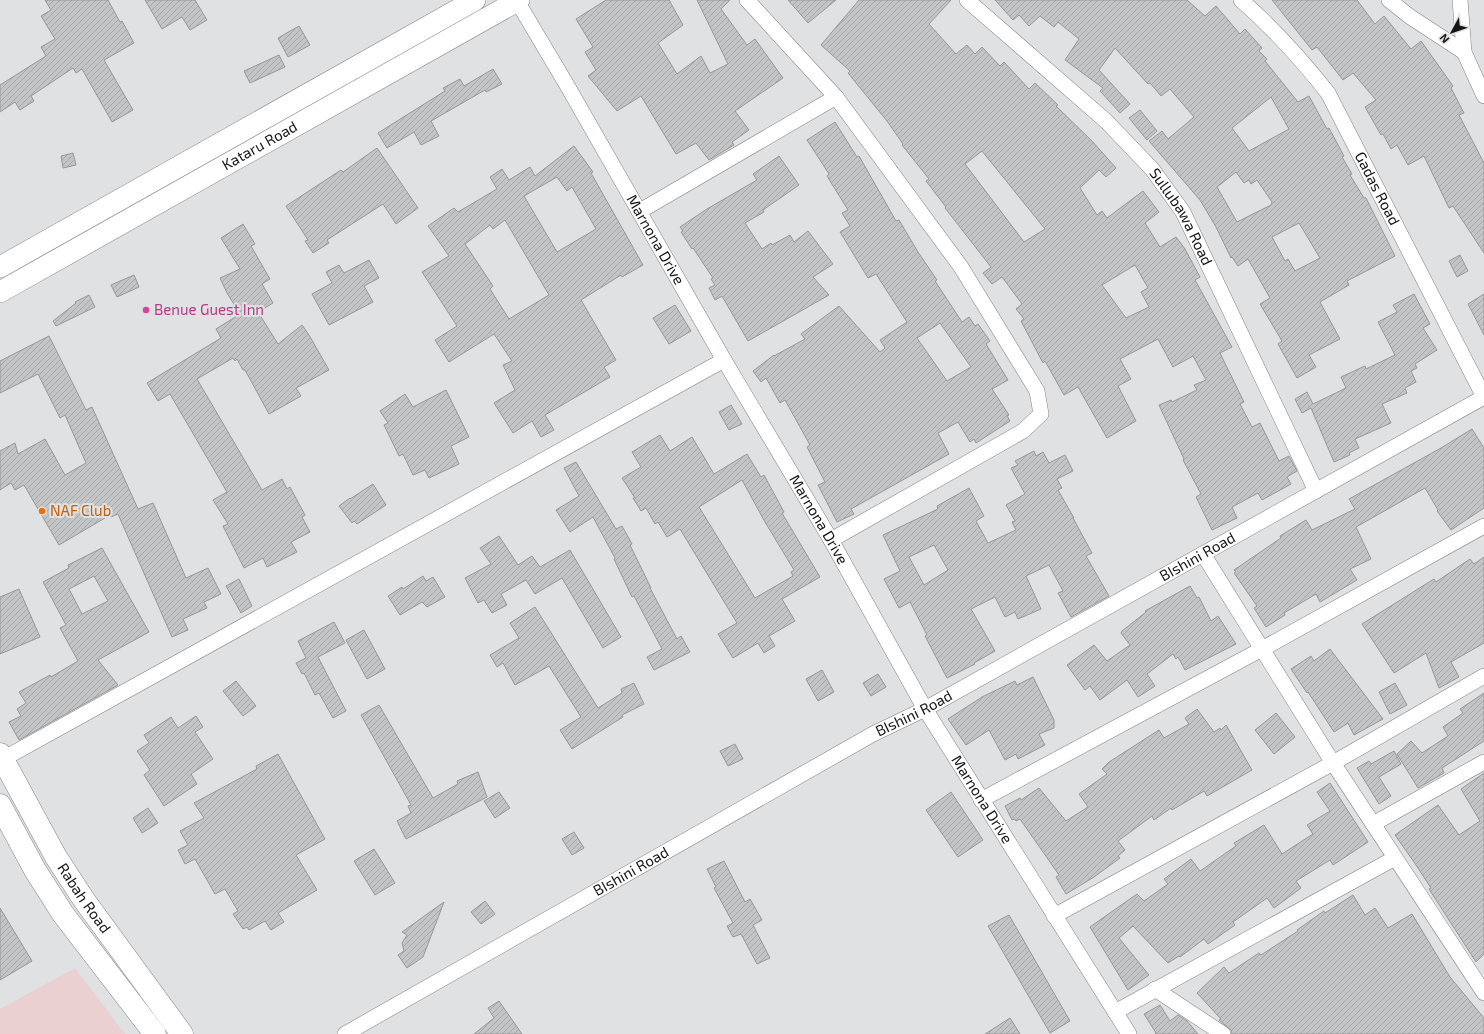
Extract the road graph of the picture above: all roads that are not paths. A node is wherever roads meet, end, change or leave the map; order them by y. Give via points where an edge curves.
1 (475, 0) edge
2 (747, 0) edge
3 (967, 0) edge
4 (1241, 0) edge
5 (1389, 0) edge
6 (1460, 0) edge
7 (518, 1) edge
8 (1464, 52) junction
9 (1484, 96) edge
10 (836, 97) junction
11 (640, 211) junction
12 (0, 267) edge
13 (0, 292) edge
14 (724, 360) junction
15 (1484, 397) edge
16 (1316, 491) junction
17 (1484, 526) edge
18 (832, 540) junction
19 (1203, 554) junction
20 (1262, 649) junction
21 (1484, 676) edge
22 (925, 709) junction
23 (1, 756) edge
24 (1484, 762) edge
25 (1333, 763) junction
26 (981, 800) junction
27 (0, 805) edge
28 (1372, 824) junction
29 (1395, 858) junction
30 (1054, 916) junction
31 (1155, 989) junction
32 (1484, 993) edge
33 (1115, 1012) junction
34 (155, 1034) edge
35 (182, 1034) edge
36 (345, 1034) edge
37 (1129, 1034) edge
38 (1223, 1034) edge

1 - 12 street, Kataru Road
2 - 10 street
3 - 16 street, Sullubawa Road via 1106,122 1152,169 1183,212
4 - 15 street, Gadas Road via 1271,28 1328,93
5 - 8 street
6 - 8 street
7 - 11 street, Marnona Drive
7 - 13 street, Kataru Road
8 - 9 street
10 - 11 street
10 - 18 street via 962,267 1037,391 1041,414 1023,431
11 - 14 street, Marnona Drive
14 - 18 street, Marnona Drive
14 - 23 street
15 - 16 street, BIshini Road
16 - 19 street, BIshini Road
17 - 20 street
18 - 22 street, Marnona Drive
19 - 20 street
19 - 22 street, BIshini Road
20 - 25 street
20 - 26 street
21 - 25 street
22 - 26 street, Marnona Drive
22 - 36 street, BIshini Road via 873,734 783,784
23 - 35 main road, Rabah Road via 56,857 80,894
24 - 28 street
25 - 28 street
25 - 30 street
26 - 30 street, Marnona Drive
27 - 34 main road, Rabah Road via 35,870 63,914
28 - 29 street
29 - 31 street
29 - 32 street
30 - 33 street, Marnona Drive
31 - 33 street
31 - 38 street
33 - 37 street, Marnona Drive

